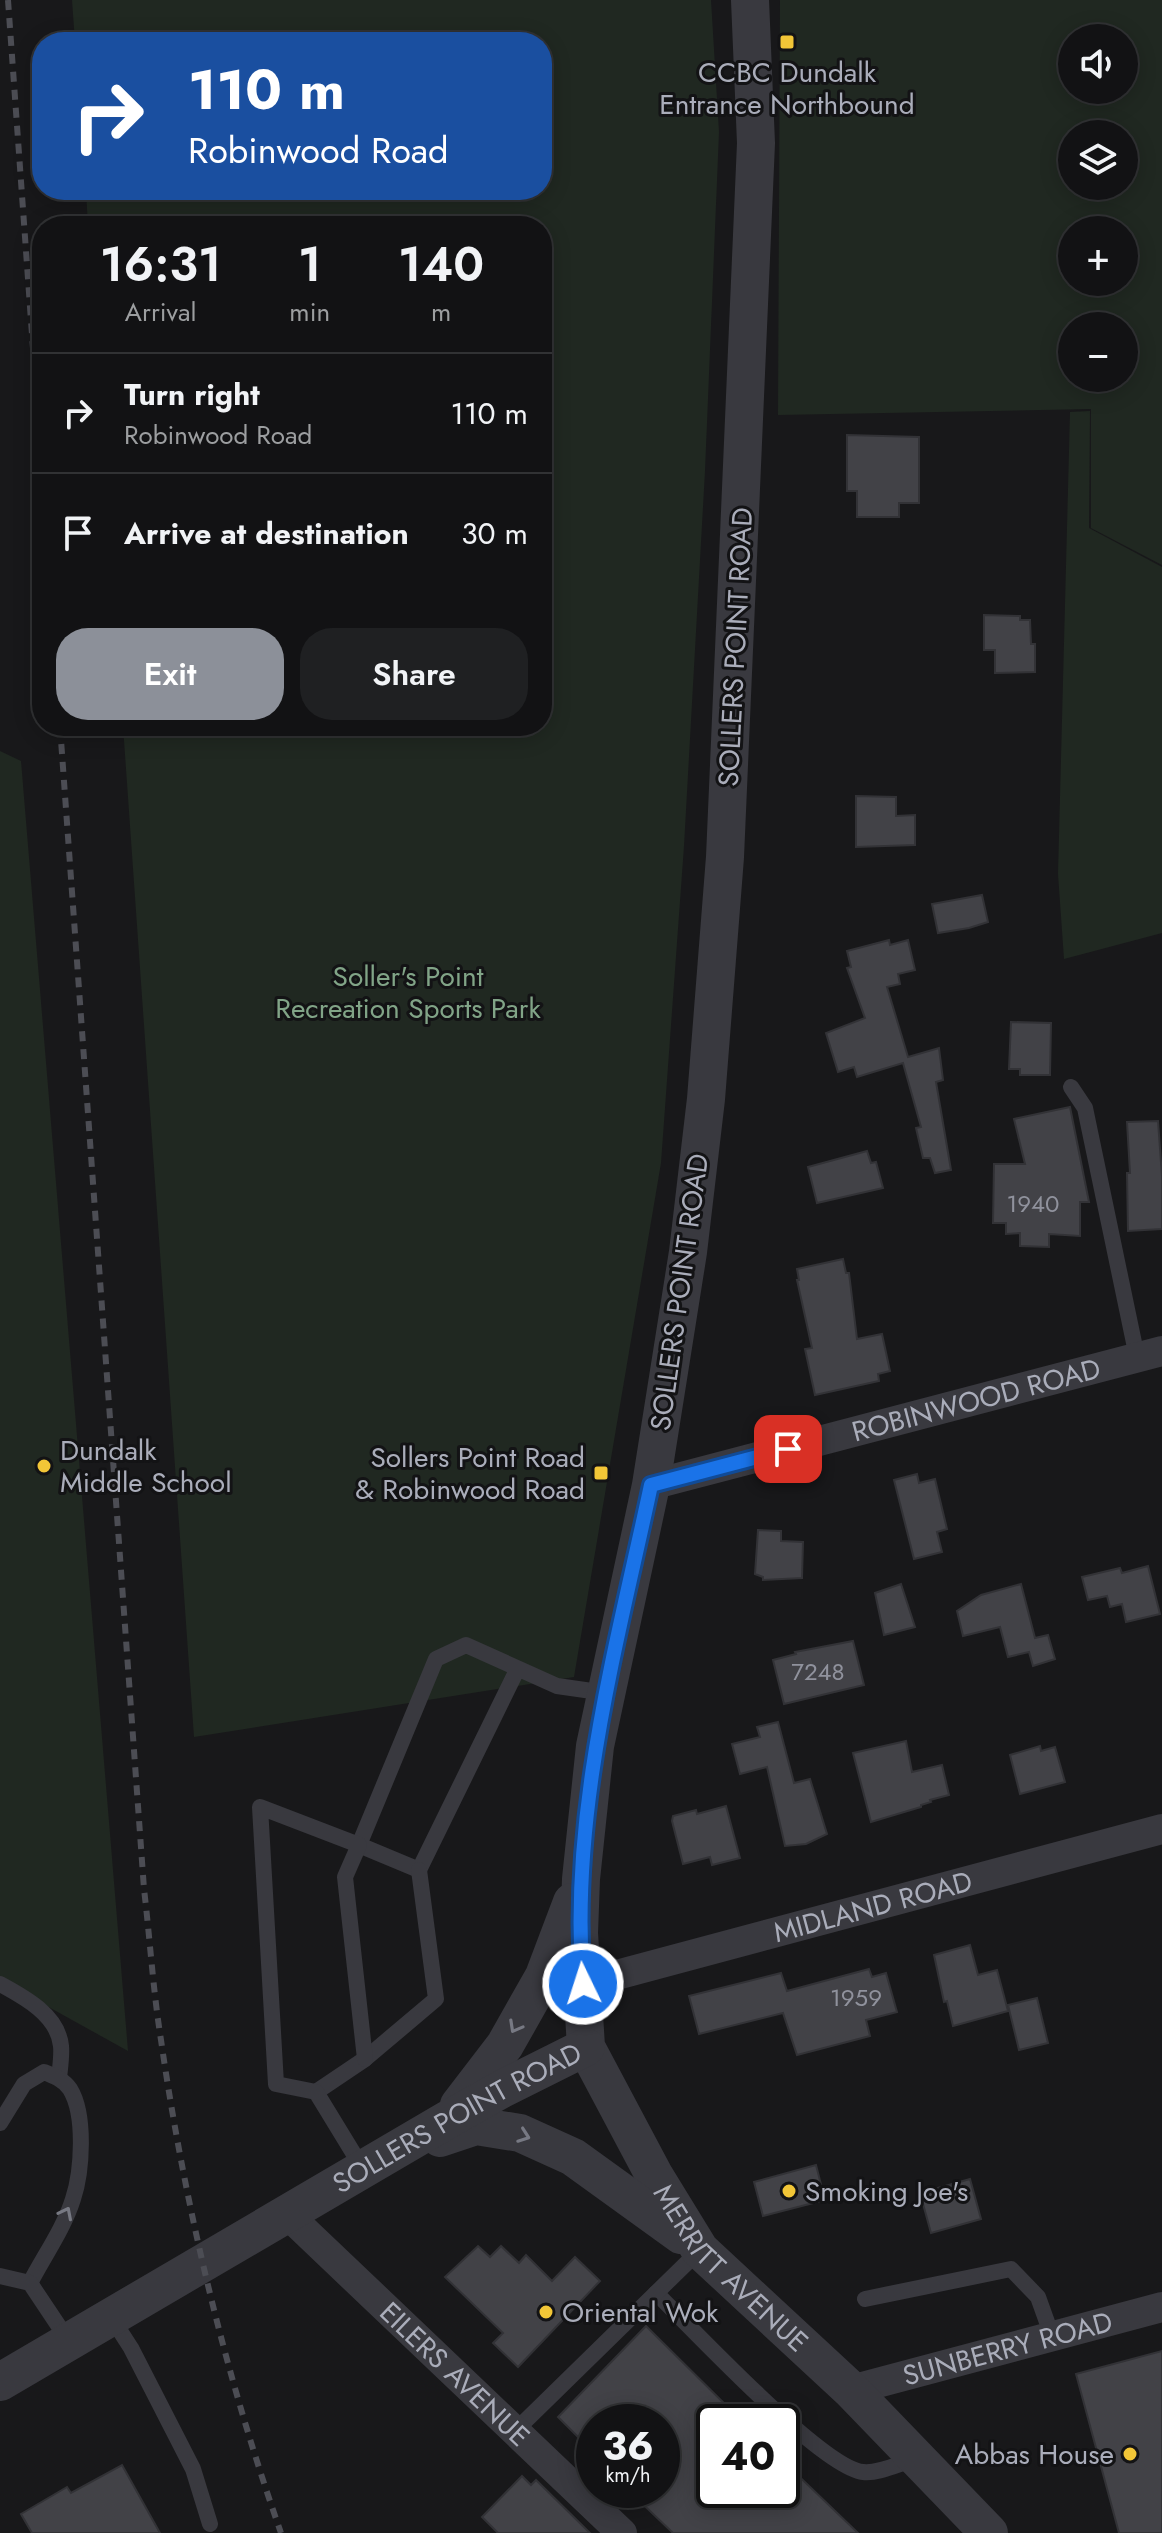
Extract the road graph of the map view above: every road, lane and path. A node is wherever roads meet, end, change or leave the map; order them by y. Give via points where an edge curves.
1 (750, 0) edge
2 (1071, 1087) dead end
3 (1150, 1354) edge
4 (651, 1485) junction
5 (517, 1670) junction
6 (606, 1693) junction
7 (1162, 1829) edge
8 (359, 1845) junction
9 (419, 1870) junction
10 (581, 1879) junction
11 (0, 1984) edge
12 (583, 1984) junction
13 (586, 2047) junction
14 (365, 2059) junction
15 (59, 2078) junction
16 (316, 2092) junction
17 (447, 2120) junction
18 (0, 2123) edge
19 (379, 2161) junction
20 (287, 2214) junction
21 (700, 2250) junction
22 (0, 2276) edge
23 (30, 2283) junction
24 (656, 2293) junction
25 (865, 2299) dead end
26 (1162, 2307) edge
27 (110, 2316) junction
28 (1052, 2336) junction
29 (68, 2340) junction
30 (0, 2382) edge
31 (851, 2390) junction
32 (515, 2431) junction
33 (917, 2458) junction
34 (210, 2524) dead end
35 (622, 2533) edge
36 (960, 2533) edge
37 (989, 2533) edge

1 - 4 street, SOLLERS POINT ROAD via 756,143 725,857 688,1252
2 - 3 lane via 1085,1108
3 - 4 street, ROBINWOOD ROAD
4 - 6 street, SOLLERS POINT ROAD
5 - 6 lane via 557,1686
5 - 8 lane via 466,1645 436,1659
5 - 9 lane
6 - 10 street, SOLLERS POINT ROAD
7 - 12 street, MIDLAND ROAD
8 - 9 lane
8 - 14 lane via 345,1877
8 - 16 lane via 260,1807 276,2084
9 - 14 lane via 436,1999
10 - 12 street, SOLLERS POINT ROAD
10 -> 17 street via 544,1976 505,2045
11 - 15 lane via 30,2000 48,2018 61,2043
12 - 13 street, SOLLERS POINT ROAD
13 - 17 street, SOLLERS POINT ROAD
13 - 21 street, MERRITT AVENUE
14 - 16 lane
15 - 18 lane via 44,2072 24,2084
23 -> 15 lane via 73,2201 82,2159 76,2109 70,2089
16 - 19 lane
17 - 19 street, SOLLERS POINT ROAD
19 - 20 street, SOLLERS POINT ROAD
19 -> 21 street via 476,2126 520,2133 573,2157
20 - 27 street, SOLLERS POINT ROAD
20 - 32 street, EILERS AVENUE
21 - 24 lane
21 - 31 street, MERRITT AVENUE
22 - 23 lane
23 - 29 lane
24 - 32 lane
24 - 33 lane via 807,2440 841,2465 863,2472
25 - 28 lane via 1011,2269 1038,2297
26 - 28 street, SUNBERRY ROAD
27 - 29 street, SOLLERS POINT ROAD
27 - 34 lane via 193,2469
28 - 31 street, SUNBERRY ROAD
29 - 30 street, SOLLERS POINT ROAD
31 - 33 street, MERRITT AVENUE
32 - 35 street, EILERS AVENUE
33 - 36 street, MERRITT AVENUE
33 - 37 street, MERRITT AVENUE

